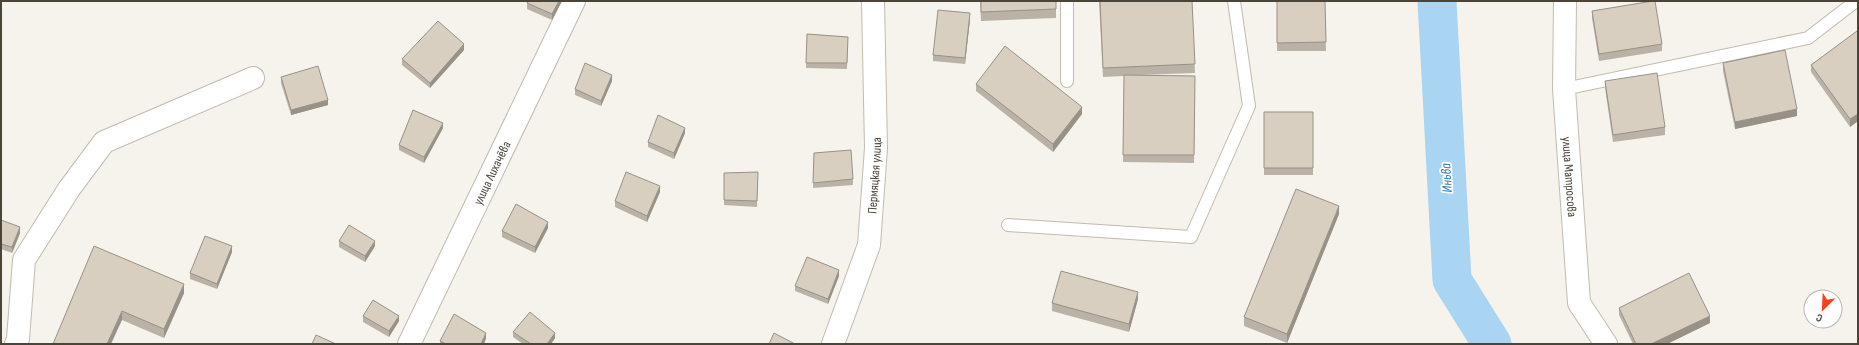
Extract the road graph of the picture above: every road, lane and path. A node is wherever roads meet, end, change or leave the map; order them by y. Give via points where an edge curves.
1 (574, 1) edge
2 (873, 1) edge
3 (1067, 1) edge
4 (1234, 1) edge
5 (1565, 1) edge
6 (1856, 1) edge
7 (253, 78) dead end
8 (1067, 81) dead end
9 (1564, 89) junction
10 (1008, 225) dead end
11 (12, 338) edge
12 (409, 344) edge
13 (833, 344) edge
14 (1606, 344) edge

1 - 12 street, улица Лихачёва
2 - 13 street, Пермяцкая улица via 876,148 869,245
3 - 8 lane
4 - 10 lane via 1249,106 1191,237
5 - 9 street, улица Матросова
6 - 9 lane via 1808,38
7 - 11 street via 104,142 69,190 24,260
9 - 14 street, улица Матросова via 1579,303

